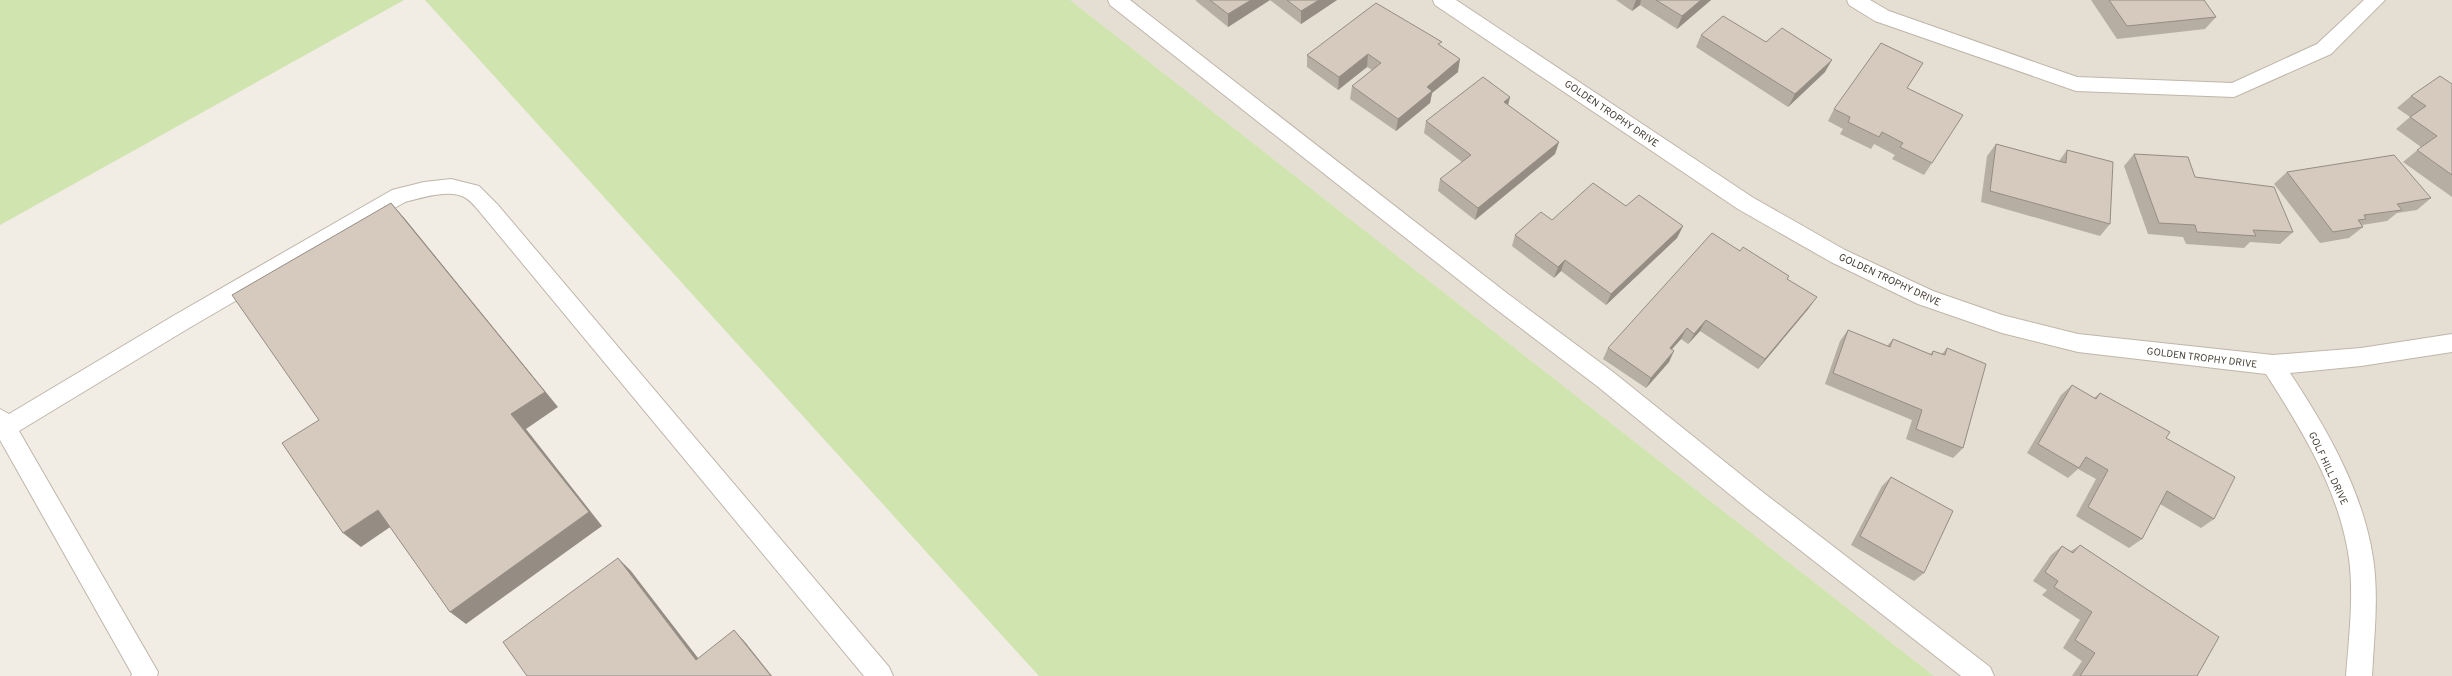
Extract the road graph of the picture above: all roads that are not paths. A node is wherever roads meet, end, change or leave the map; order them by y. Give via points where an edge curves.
1 (1117, 0) edge
2 (1442, 0) edge
3 (1856, 0) edge
4 (2376, 0) edge
5 (2452, 343) edge
6 (2273, 366) junction
7 (2, 423) edge
8 (146, 675) edge
9 (880, 676) edge
10 (1981, 676) edge
11 (2359, 676) edge

1 - 10 street via 1500,300 1606,379 1752,498
2 - 6 street, GOLDEN TROPHY DRIVE via 1745,202 1838,256 1926,298 2002,324 2078,343
3 - 4 street via 1882,16 2076,84 2234,90 2324,49
5 - 6 street, GOLDEN TROPHY DRIVE via 2361,357
6 - 11 street, GOLF HILL DRIVE via 2301,408 2346,499 2361,557
7 - 8 street
7 - 9 street via 399,196 428,188 468,190 491,211

